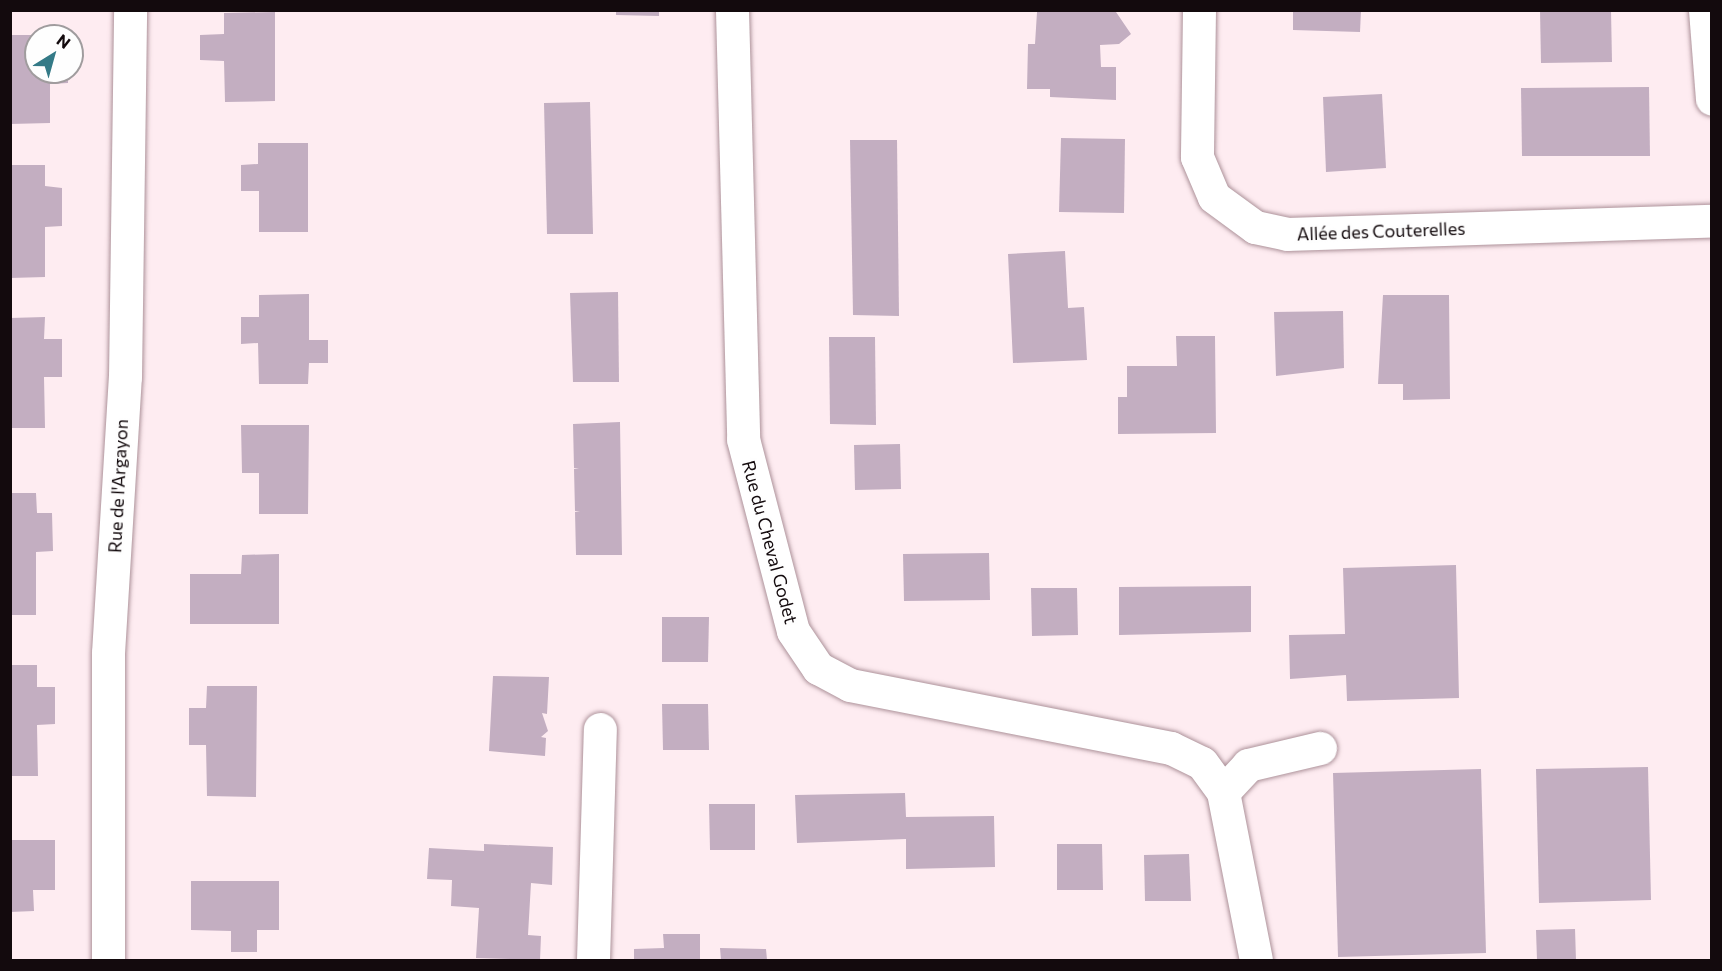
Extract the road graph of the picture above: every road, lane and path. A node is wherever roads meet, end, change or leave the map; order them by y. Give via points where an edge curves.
1 (130, 10) edge
2 (732, 10) edge
3 (1199, 10) edge
4 (1705, 10) edge
5 (1712, 99) edge
6 (1712, 221) edge
7 (600, 729) dead end
8 (1320, 748) dead end
9 (1223, 792) junction
10 (108, 960) edge
11 (593, 960) edge
12 (1256, 960) edge

1 - 10 street, Rue de l'Argayon via 124,377 108,653
2 - 9 street, Rue du Cheval Godet via 743,440 793,631 818,668 850,685 1171,748 1202,763
3 - 6 street, Allée des Couterelles via 1197,157 1214,197 1255,227 1287,234
4 - 5 street
7 - 11 street
8 - 9 street via 1248,765
9 - 12 street, Rue du Cheval Godet

